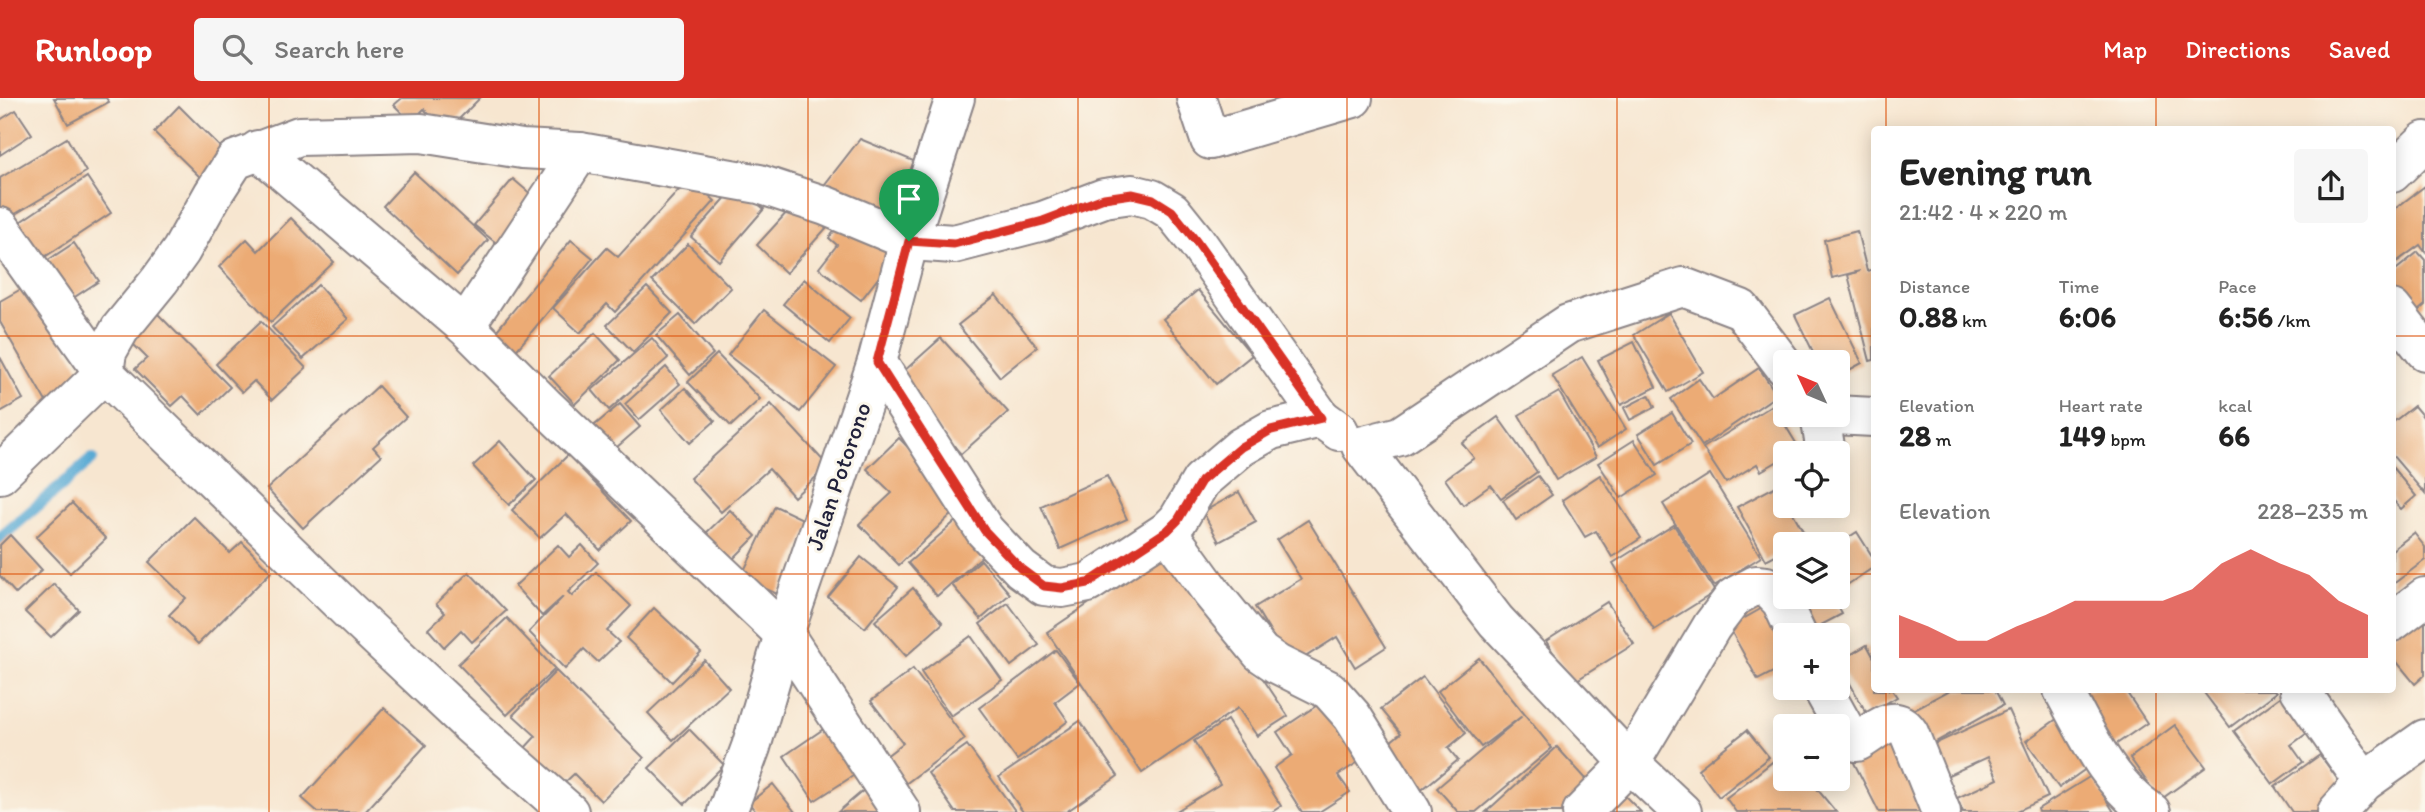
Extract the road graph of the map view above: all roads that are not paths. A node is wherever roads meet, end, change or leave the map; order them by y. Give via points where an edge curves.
1 (956, 98) edge
2 (1196, 98) edge
3 (1353, 98) edge
4 (2425, 141) edge
5 (258, 150) junction
6 (580, 152) junction
7 (2396, 169) edge
8 (0, 227) edge
9 (909, 241) junction
10 (2396, 315) edge
11 (466, 326) junction
12 (1773, 351) edge
13 (2425, 351) edge
14 (877, 362) junction
15 (104, 373) junction
16 (1850, 416) edge
17 (1871, 417) edge
18 (1321, 418) junction
19 (1361, 446) junction
20 (0, 474) edge
21 (1167, 531) junction
22 (2425, 597) edge
23 (2396, 619) edge
24 (1791, 623) edge
25 (784, 634) junction
26 (2065, 693) edge
27 (2302, 693) edge
28 (2330, 693) edge
29 (1829, 700) edge
30 (2324, 726) junction
31 (2425, 739) edge
32 (1630, 763) junction
33 (2364, 782) junction
34 (569, 812) edge
35 (727, 812) edge
36 (901, 812) edge
37 (1412, 812) edge
38 (1582, 812) edge
39 (1682, 812) edge
40 (1941, 812) edge
41 (2151, 812) edge
42 (2337, 812) edge

1 - 9 street, Jalan Potorono
2 - 3 street via 1210,140
4 - 7 street
5 - 6 street via 299,136 421,133 522,149
5 - 11 street
5 - 15 street via 235,160 181,251 120,329 107,352
6 - 9 street via 759,184
6 - 11 street
8 - 15 street
9 - 14 street, Jalan Potorono
9 - 18 street via 954,244 1043,221 1104,198 1132,194 1153,199 1172,211 1196,241
10 - 13 street
11 - 25 street
12 - 19 street via 1741,309 1684,287 1568,324 1400,436
14 - 21 street via 985,531 1044,586 1088,583
14 - 25 street, Jalan Potorono
15 - 20 street
15 - 34 street via 359,621
16 - 17 street
18 - 19 street
18 - 21 street via 1271,430 1241,447 1201,481
19 - 32 street via 1496,621
21 - 37 street via 1261,653 1329,690 1352,716
22 - 23 street
24 - 32 street via 1781,601 1766,586 1756,585 1734,597
25 - 35 street, Jalan Potorono
25 - 36 street
26 - 41 street via 2108,771 2133,800
27 - 30 street
28 - 30 street
29 - 40 street via 1857,742 1885,724 1902,724
30 - 33 street
31 - 33 street
32 - 38 street
32 - 39 street
33 - 42 street

